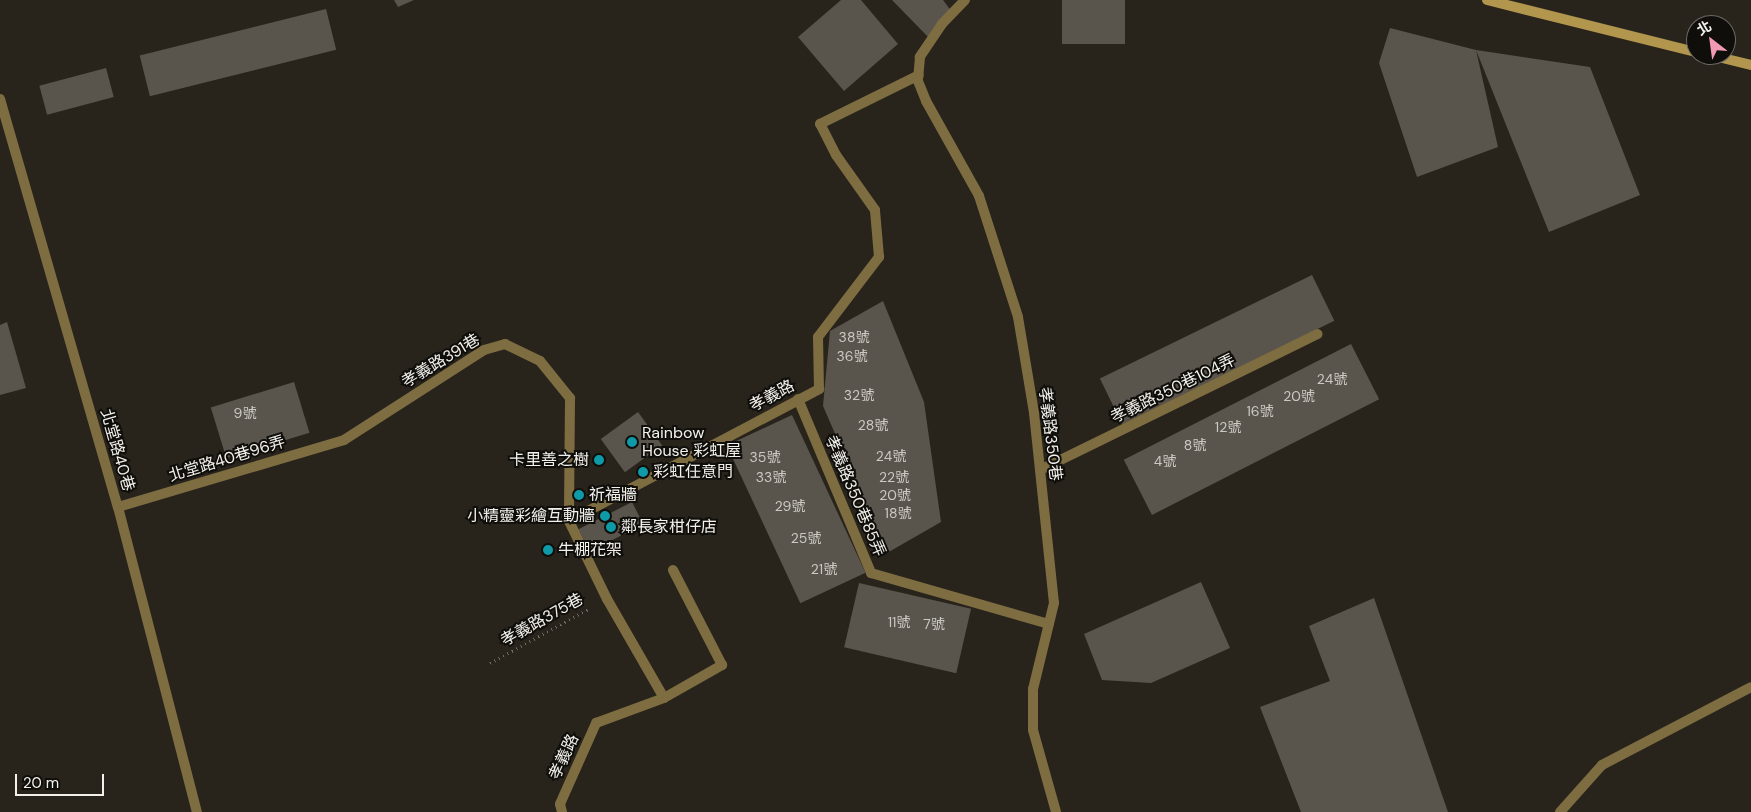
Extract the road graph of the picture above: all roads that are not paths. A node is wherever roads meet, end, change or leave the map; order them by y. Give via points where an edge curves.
1 (965, 0) edge
2 (1487, 0) edge
3 (1686, 50) edge
4 (1736, 61) edge
5 (1751, 65) edge
6 (919, 76) junction
7 (0, 98) edge
8 (1318, 334) dead end
9 (798, 399) junction
10 (344, 440) joint
11 (1040, 470) junction
12 (118, 508) junction
13 (570, 521) junction
14 (673, 570) dead end
15 (1049, 624) junction
16 (1751, 687) edge
17 (664, 698) junction
18 (197, 812) edge
19 (562, 812) edge
20 (1056, 812) edge
21 (1560, 812) edge

1 - 6 street via 942,24 920,57
2 - 3 street
4 - 5 street
6 - 9 street, 孝義路 via 820,124 836,154 875,210 879,257 818,337 819,389
6 - 11 street, 孝義路350巷 via 926,101 979,196 1001,255 1018,316
7 - 12 street, 北堂路40巷
8 - 11 street, 孝義路350巷104弄
9 - 13 street, 孝義路
9 - 15 street, 孝義路350巷85弄 via 871,573
10 - 12 street, 北堂路40巷96弄
10 - 13 street, 孝義路391巷 via 484,350 505,344 540,361 570,398
11 - 15 street, 孝義路350巷 via 1054,603
12 - 18 street, 北堂路40巷
13 - 17 street via 607,598
14 - 17 street, 孝義路 via 722,665
15 - 20 street, 孝義路350巷 via 1033,689 1032,730
16 - 21 street via 1602,765
17 - 19 street, 孝義路 via 596,724 560,804

